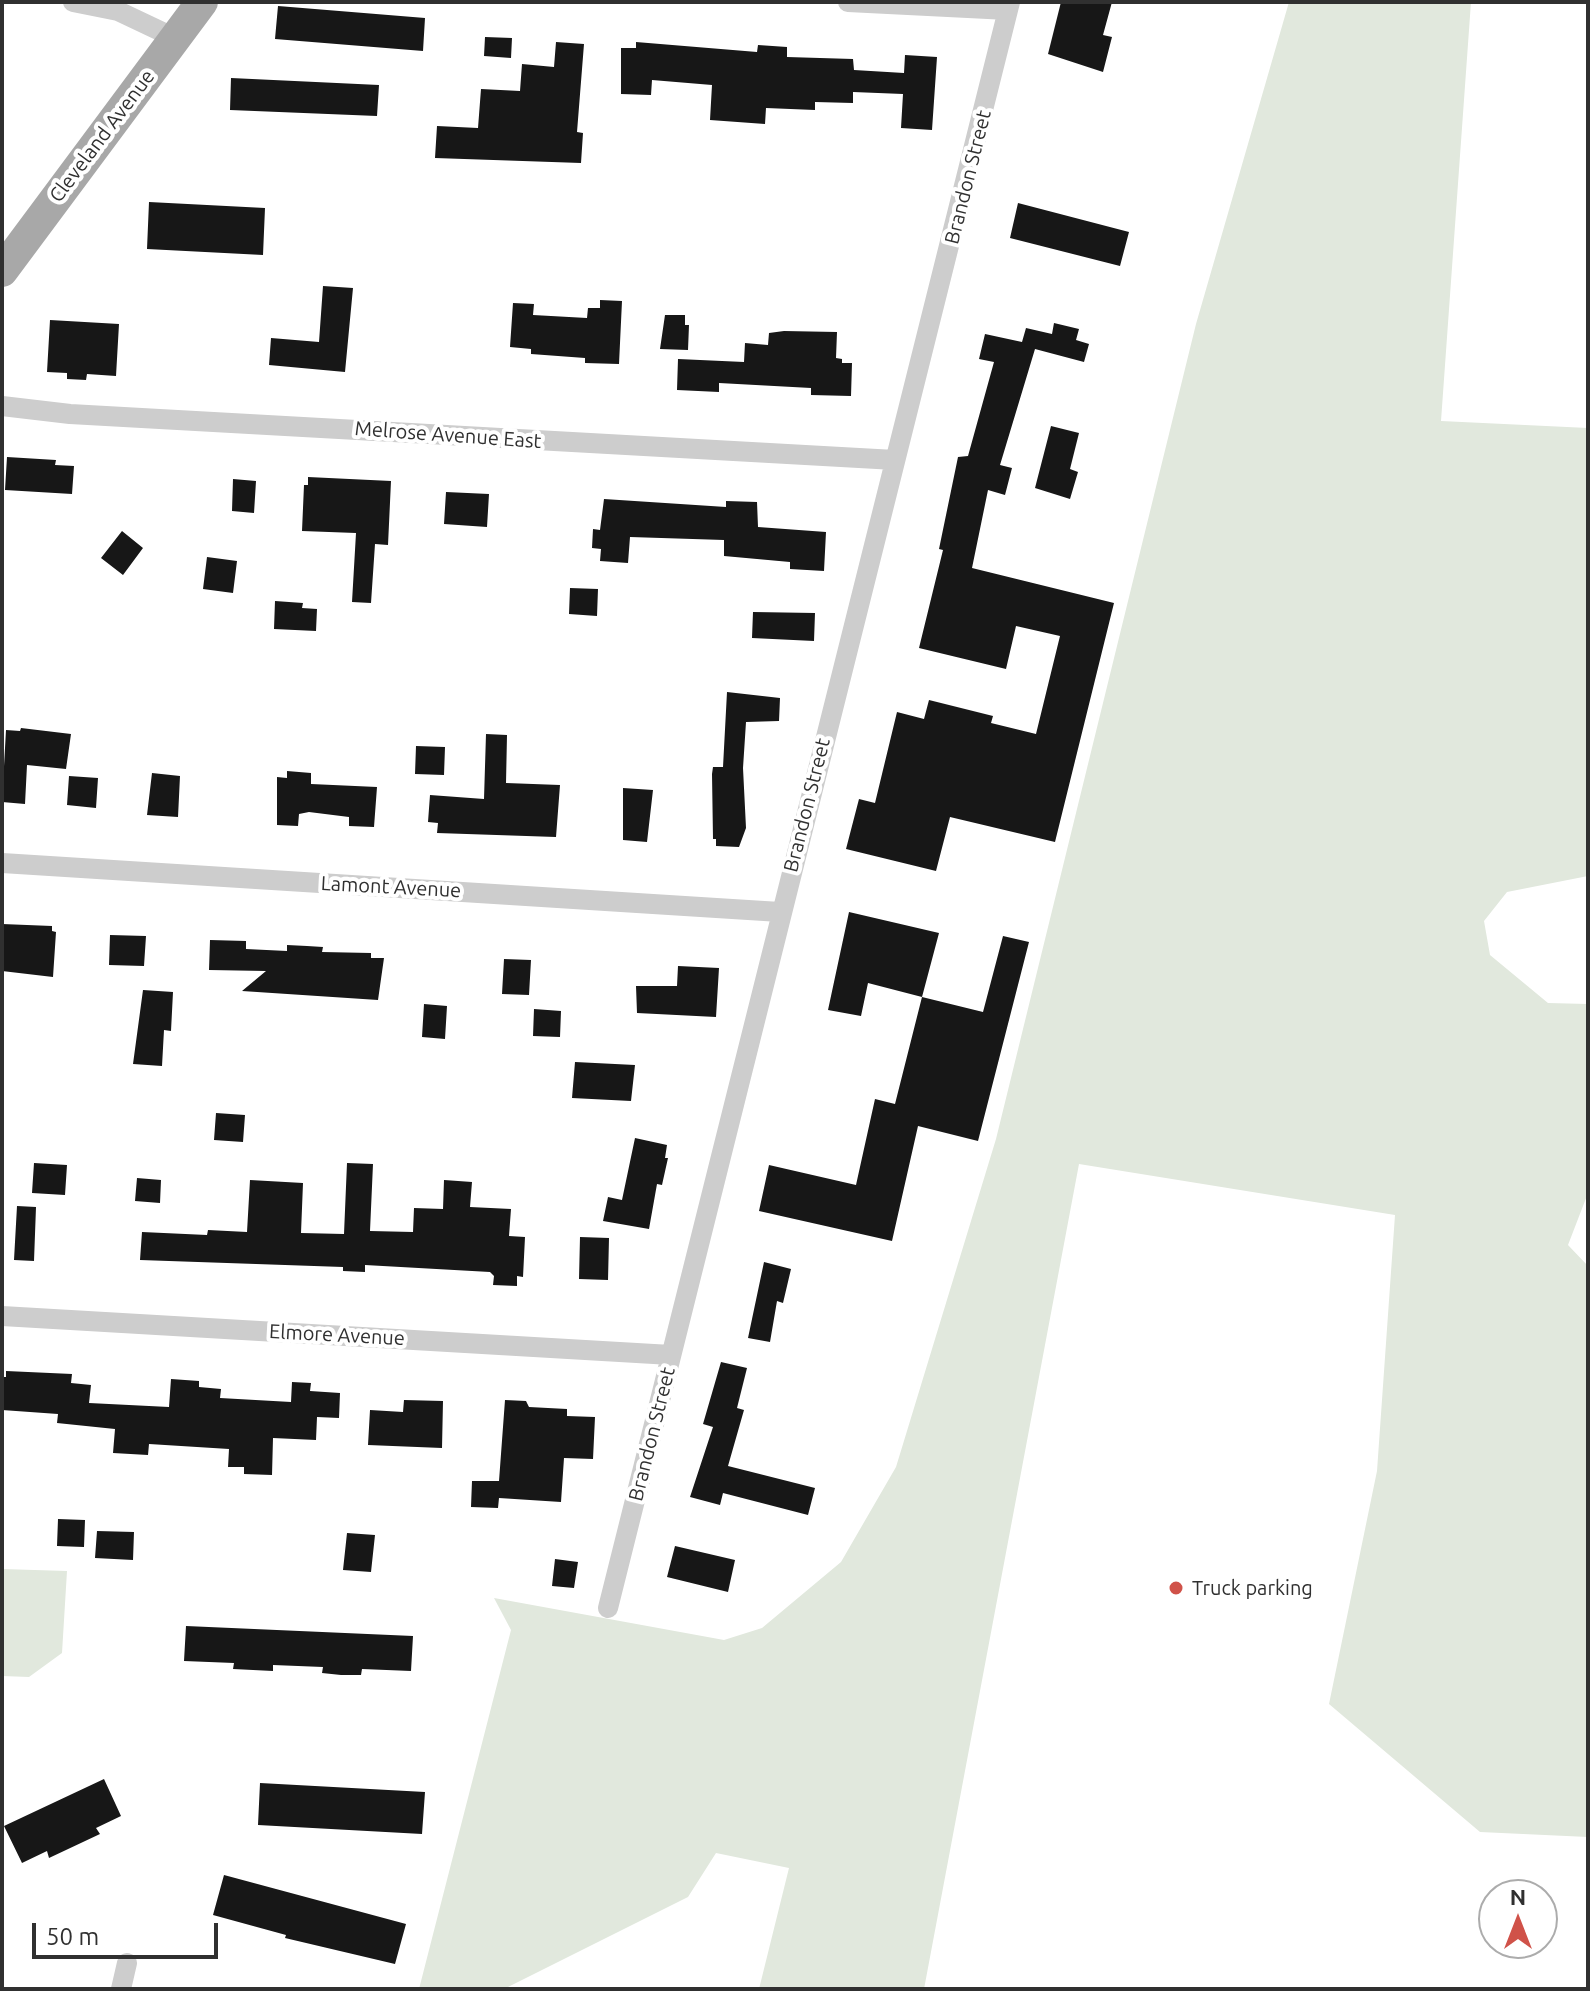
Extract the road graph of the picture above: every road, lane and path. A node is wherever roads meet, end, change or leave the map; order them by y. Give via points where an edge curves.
1 (73, 2) edge
2 (202, 2) edge
3 (848, 2) edge
4 (1009, 6) edge
5 (175, 38) junction
6 (2, 271) edge
7 (2, 406) edge
8 (895, 460) junction
9 (2, 863) edge
10 (780, 912) junction
11 (2, 1316) edge
12 (671, 1355) junction
13 (608, 1608) dead end
14 (127, 1963) dead end
15 (121, 1989) edge

1 - 5 street via 118,11
2 - 5 main road, Cleveland Avenue
3 - 4 street
4 - 8 street, Brandon Street
5 - 6 main road, Cleveland Avenue
7 - 8 street, Melrose Avenue East
8 - 10 street, Brandon Street
9 - 10 street, Lamont Avenue
10 - 12 street, Brandon Street
11 - 12 street, Elmore Avenue
12 - 13 street, Brandon Street
14 - 15 street

